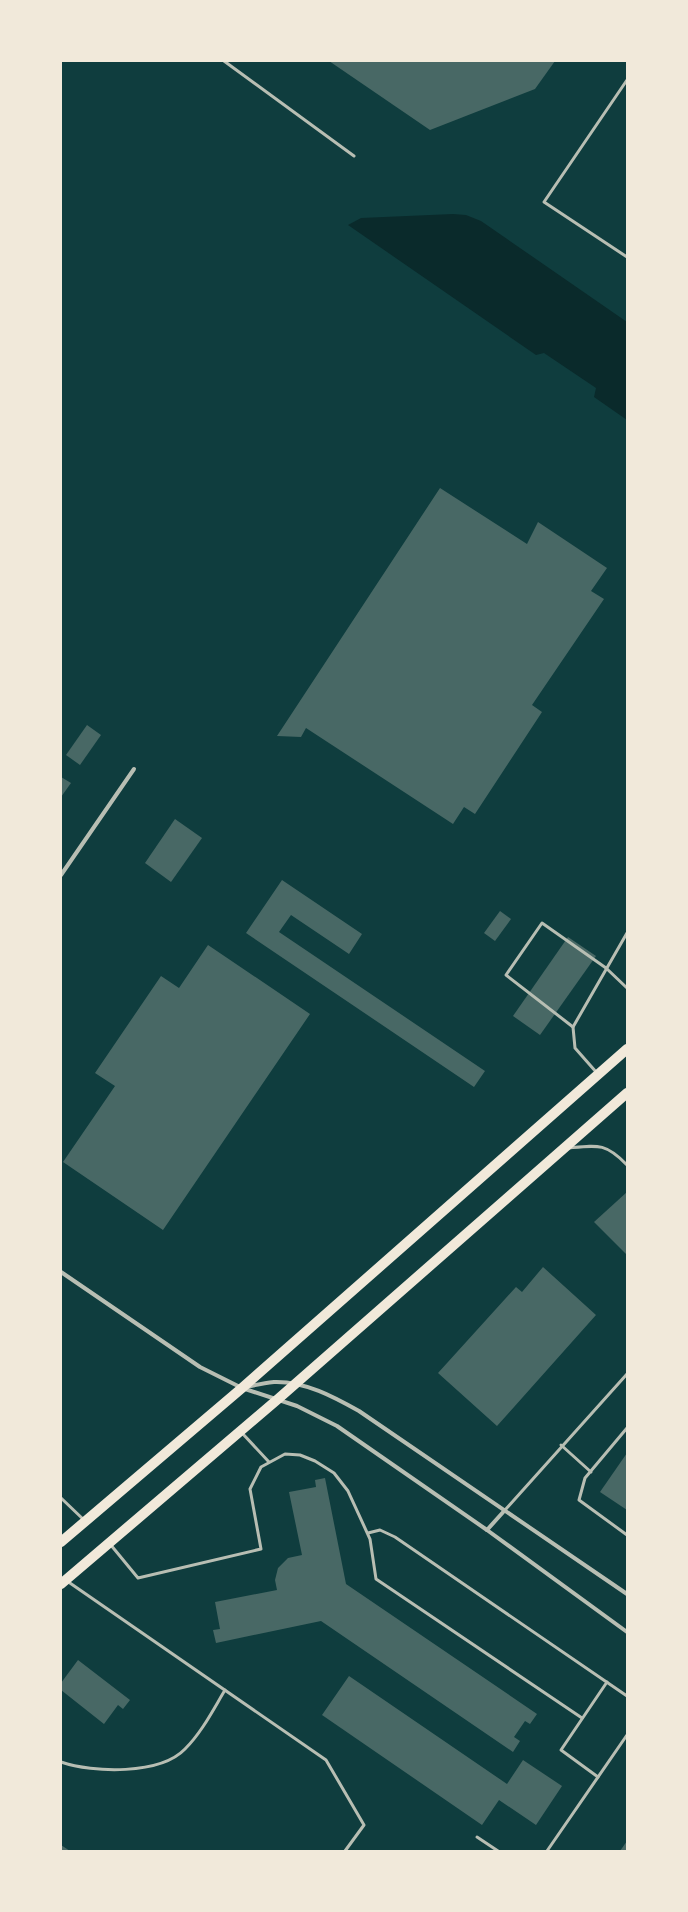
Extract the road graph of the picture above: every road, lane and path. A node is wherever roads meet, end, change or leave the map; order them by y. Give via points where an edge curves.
1 (224, 61) edge
2 (627, 80) edge
3 (354, 156) dead end
4 (627, 257) edge
5 (134, 769) dead end
6 (61, 875) edge
7 (627, 932) edge
8 (606, 968) junction
9 (627, 988) edge
10 (573, 1027) junction
11 (627, 1049) edge
12 (598, 1075) junction
13 (627, 1093) edge
14 (564, 1148) junction
15 (627, 1165) edge
16 (61, 1272) edge
17 (627, 1374) edge
18 (296, 1383) junction
19 (242, 1388) junction
20 (278, 1399) junction
21 (627, 1428) edge
22 (241, 1431) junction
23 (561, 1445) junction
24 (270, 1462) junction
25 (591, 1472) junction
26 (61, 1498) edge
27 (504, 1510) junction
28 (85, 1521) junction
29 (487, 1530) junction
30 (368, 1533) junction
31 (627, 1535) edge
32 (61, 1542) edge
33 (109, 1543) junction
34 (63, 1582) edge
35 (627, 1594) edge
36 (627, 1632) edge
37 (607, 1682) junction
38 (225, 1690) junction
39 (627, 1696) edge
40 (582, 1718) junction
41 (627, 1735) edge
42 (61, 1762) edge
43 (598, 1777) junction
44 (477, 1837) dead end
45 (345, 1851) edge
46 (498, 1851) edge
47 (547, 1851) edge

1 - 3 lane
2 - 4 lane via 544,202
5 - 6 street
7 - 8 lane
8 - 9 lane
8 - 10 lane
8 - 10 lane via 542,923 506,975
10 - 12 lane via 575,1048
11 - 12 main road
12 - 19 main road
13 - 14 main road
14 - 15 lane via 596,1146 615,1152
14 - 18 main road
16 - 19 street via 200,1366
17 - 23 lane
18 - 19 street via 274,1382
18 - 20 main road
18 - 27 street via 359,1411
19 - 20 street
19 - 28 main road
20 - 22 main road
20 - 29 street via 337,1426
21 - 25 lane
22 - 24 lane
22 - 33 main road
23 - 25 lane
23 - 27 lane
24 - 30 lane via 285,1454 300,1455 334,1473 348,1491
24 - 33 lane via 261,1467 250,1489 261,1549 138,1578
25 - 31 lane via 585,1478 579,1500
26 - 28 lane
27 - 29 street
27 - 35 street
28 - 32 main road
29 - 36 street
30 - 37 lane via 380,1530 395,1537
30 - 40 lane via 376,1579
33 - 34 main road
34 - 38 lane
37 - 39 lane
37 - 40 lane
38 - 42 lane via 190,1743 177,1756 139,1769 85,1767
38 - 45 lane via 326,1760 364,1825
40 - 43 lane via 561,1750
41 - 43 lane
43 - 47 lane
44 - 46 lane

